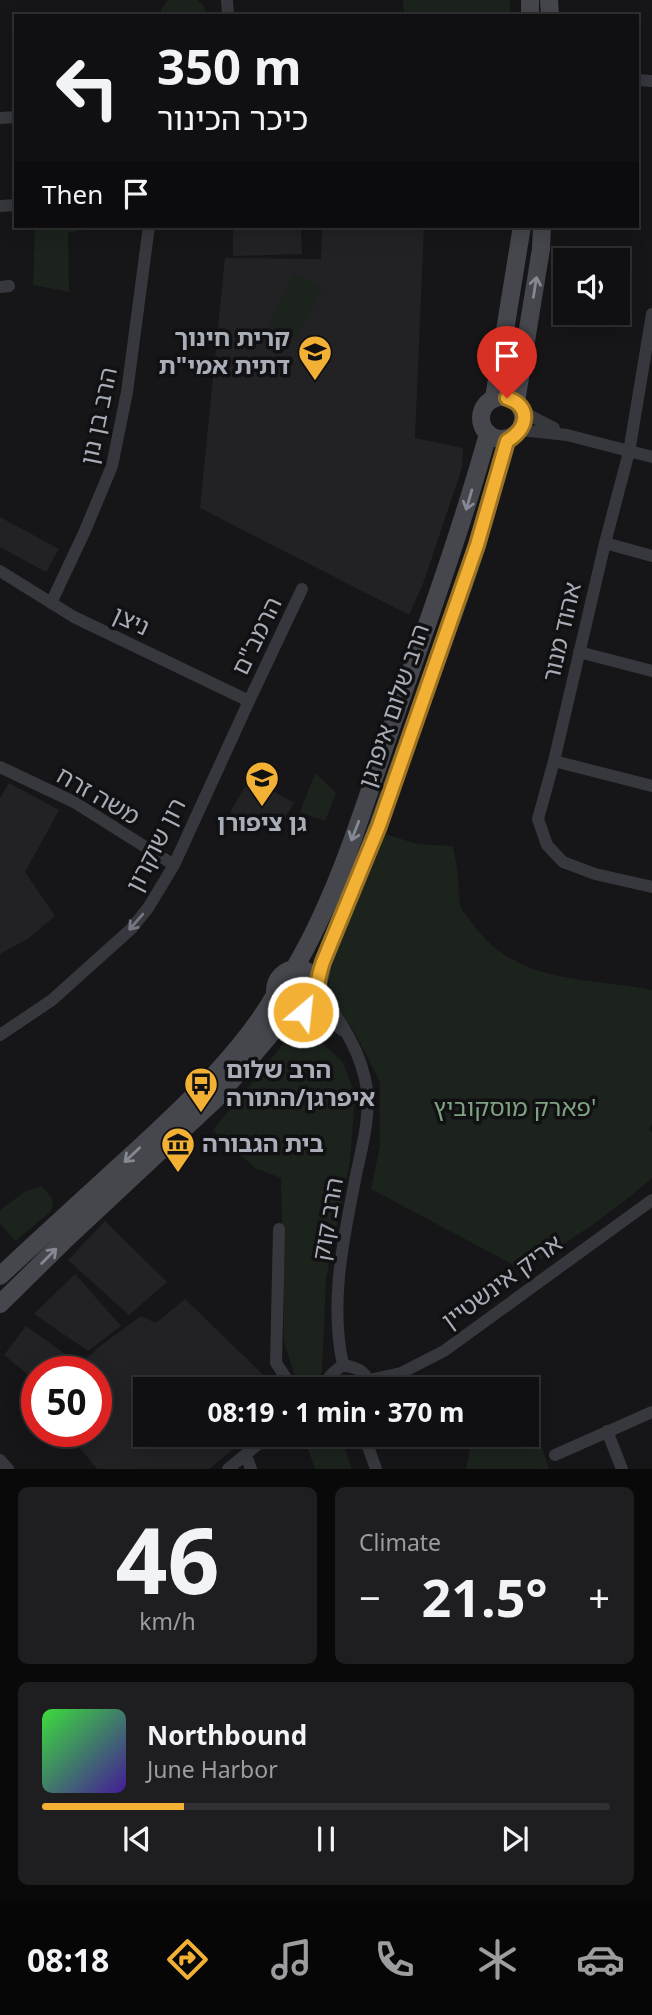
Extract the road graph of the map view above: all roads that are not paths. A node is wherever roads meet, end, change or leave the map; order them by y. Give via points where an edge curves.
1 (149, 228) edge
2 (522, 228) edge
3 (542, 228) edge
4 (652, 314) edge
5 (649, 354) edge
6 (494, 398) junction
7 (519, 407) junction
8 (488, 434) junction
9 (514, 435) junction
10 (567, 435) junction
11 (629, 452) junction
12 (652, 457) edge
13 (605, 543) junction
14 (652, 556) edge
15 (0, 571) edge
16 (302, 589) dead end
17 (51, 603) junction
18 (579, 652) junction
19 (652, 671) edge
20 (249, 701) junction
21 (554, 761) junction
22 (0, 767) edge
23 (652, 786) edge
24 (174, 865) junction
25 (652, 887) edge
26 (294, 969) junction
27 (318, 988) junction
28 (275, 995) junction
29 (299, 1011) junction
30 (0, 1035) edge
31 (352, 1040) junction
32 (652, 1200) edge
33 (279, 1229) dead end
34 (0, 1276) edge
35 (0, 1304) edge
36 (343, 1365) junction
37 (285, 1377) edge
38 (329, 1377) edge
39 (365, 1377) edge
40 (390, 1377) edge
41 (652, 1412) edge
42 (607, 1431) junction
43 (255, 1447) edge
44 (368, 1447) edge
45 (246, 1455) junction
46 (555, 1455) dead end
47 (0, 1460) edge
48 (8, 1469) edge
49 (228, 1469) edge
50 (251, 1469) edge
51 (376, 1469) edge
52 (622, 1469) edge

1 - 17 street, הרב בן נון via 112,466
2 - 6 main road
7 -> 3 main road
4 - 5 street, אהוד מנור
5 - 11 street, אהוד מנור
6 - 7 main road via 505,397
6 - 8 main road via 481,414
7 - 9 main road via 524,421
7 - 10 street
8 - 9 main road via 497,439
8 -> 26 main road, הרב שלום איפרגן via 454,549 360,817 328,903
9 - 10 street
9 - 27 main road, הרב שלום איפרגן via 379,826 327,952
10 - 11 street
11 - 12 street
11 - 13 street, אהוד מנור
13 - 14 street
13 - 18 street, אהוד מנור
15 - 17 street, ניצן
16 - 20 street, הרמב"ם
17 - 20 street, ניצן
18 - 19 street
18 - 21 street, אהוד מנור
20 - 24 street, רון שוקרון
21 - 23 street
21 - 25 street, אהוד מנור via 538,819 547,845 563,862
22 - 24 street, משה זרח via 74,802
24 -> 30 street, רון שוקרון via 131,929 52,1000
26 - 27 main road via 310,973
26 - 28 main road via 279,978
27 - 29 main road via 317,1000
27 - 31 street, הרב קוק
28 - 29 main road via 280,1005
28 -> 34 main road via 214,1074
29 - 31 street via 333,1022
35 -> 29 main road via 216,1099 280,1023
31 - 36 street, הרב קוק via 367,1090 367,1111 337,1288
32 - 40 street, אריק אינשטיין via 444,1350
33 - 37 street via 276,1363
36 - 38 street
36 - 39 street via 361,1370
41 - 42 street
42 - 46 street
42 - 52 street
43 - 45 street
44 - 51 street
45 - 49 street
45 - 50 street
47 - 48 street

